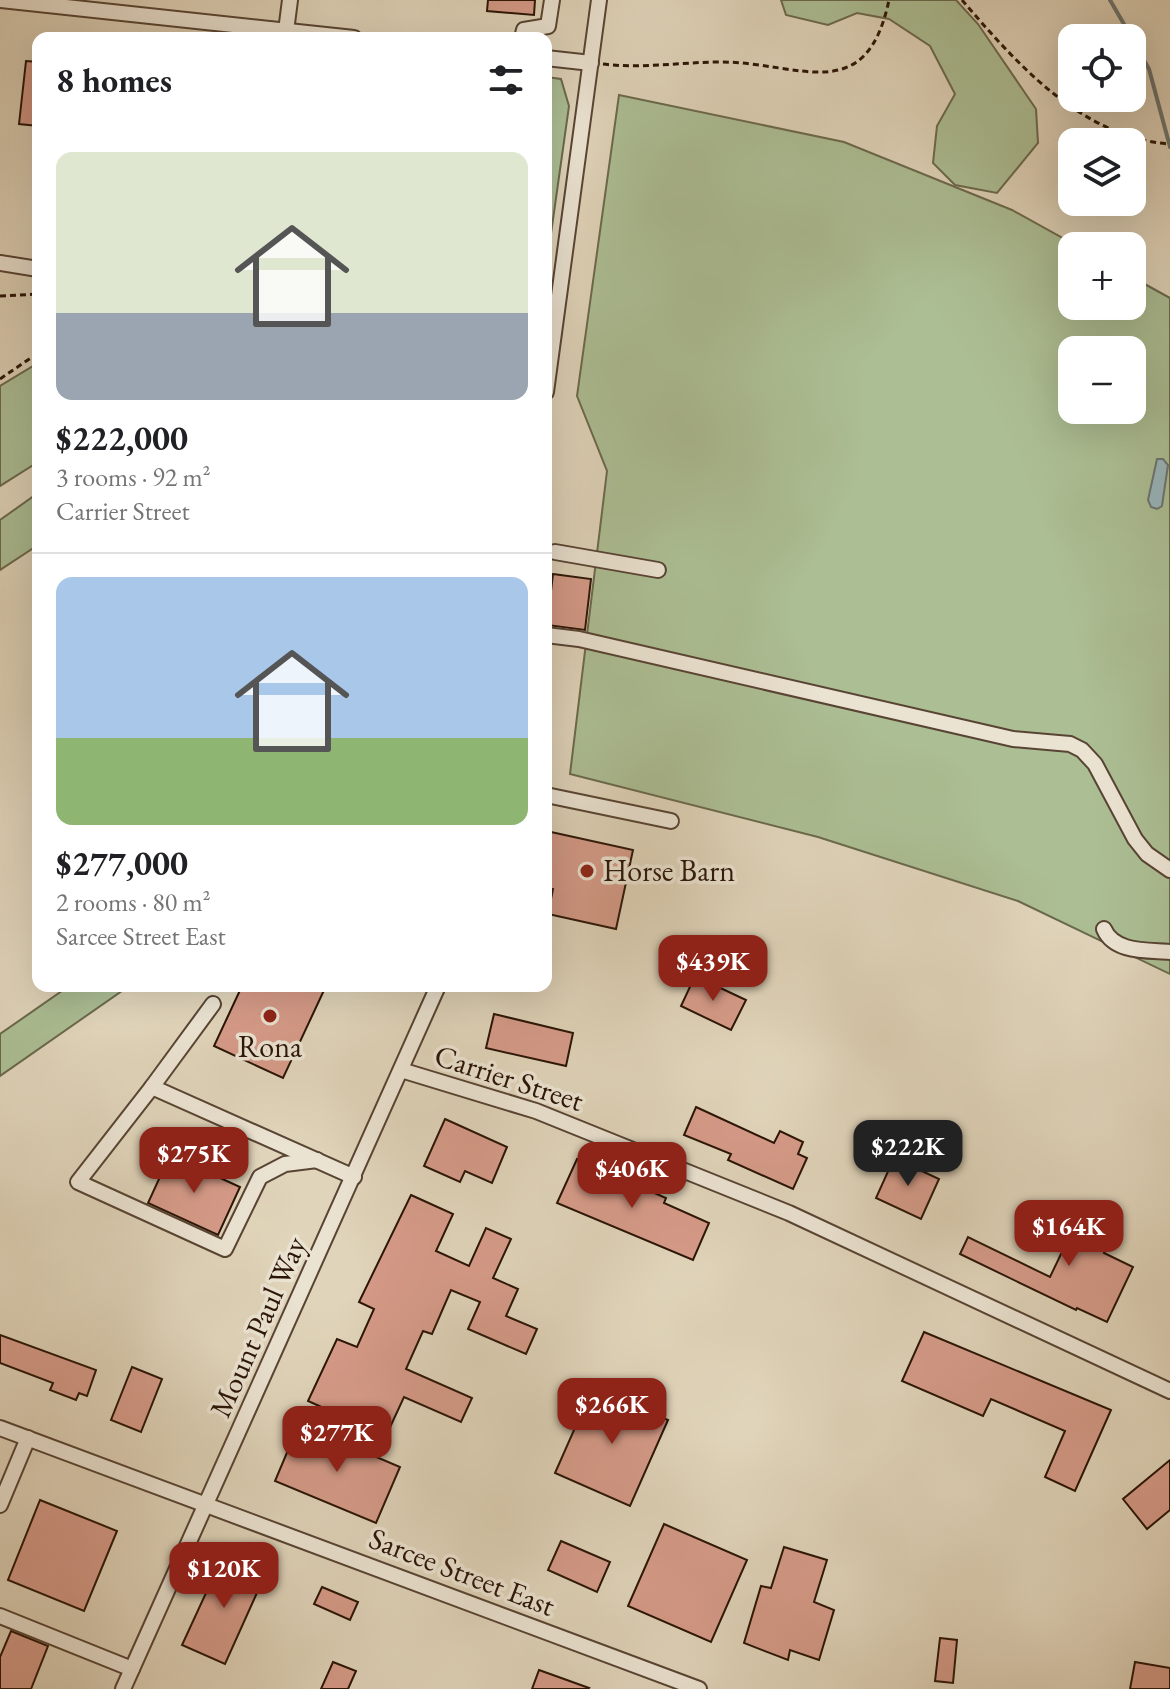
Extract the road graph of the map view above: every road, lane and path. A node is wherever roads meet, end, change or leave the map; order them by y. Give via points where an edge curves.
1 (1, 0) edge
2 (290, 0) edge
3 (552, 0) edge
4 (599, 0) edge
5 (889, 0) edge
6 (962, 0) edge
7 (83, 4) edge
8 (286, 31) junction
9 (296, 32) edge
10 (524, 32) edge
11 (552, 59) edge
12 (591, 63) junction
13 (1170, 144) edge
14 (0, 263) edge
15 (32, 268) edge
16 (32, 294) edge
17 (0, 296) edge
18 (552, 348) edge
19 (32, 357) edge
20 (0, 379) edge
21 (555, 552) dead end
22 (658, 570) dead end
23 (552, 636) edge
24 (552, 796) edge
25 (671, 821) dead end
26 (1170, 870) edge
27 (1104, 929) dead end
28 (1170, 952) edge
29 (435, 992) edge
30 (213, 1004) dead end
31 (401, 1070) junction
32 (152, 1087) junction
33 (317, 1160) junction
34 (354, 1177) junction
35 (1170, 1391) edge
36 (0, 1428) edge
37 (28, 1438) junction
38 (207, 1503) junction
39 (0, 1505) edge
40 (0, 1616) edge
41 (132, 1669) junction
42 (123, 1689) edge
43 (699, 1689) edge

1 - 7 street
2 - 8 street
3 - 10 street via 548,26
4 - 12 street
5 - 12 path via 877,42 864,58 844,69 822,72 725,62 635,68
6 - 13 path via 1069,105 1131,138
7 - 8 street
8 - 9 street
11 - 12 street
12 - 18 street
14 - 15 street
16 - 17 path
19 - 20 path
21 - 22 street
23 - 26 street via 1013,739 1070,744 1095,764 1135,839
24 - 25 street
27 - 28 street via 1125,947
29 - 31 street, Mount Paul Way
30 - 32 street
31 - 34 street, Mount Paul Way
31 - 35 street, Carrier Street via 536,1111 789,1213
32 - 33 street
32 - 33 street via 78,1182 225,1249 260,1177 285,1164
33 - 34 street
34 - 38 street, Mount Paul Way
36 - 37 street, Sarcee Street East
37 - 38 street, Sarcee Street East
37 - 39 street
38 - 41 street, Mount Paul Way
38 - 43 street, Sarcee Street East
40 - 41 street
41 - 42 street, Mount Paul Way

